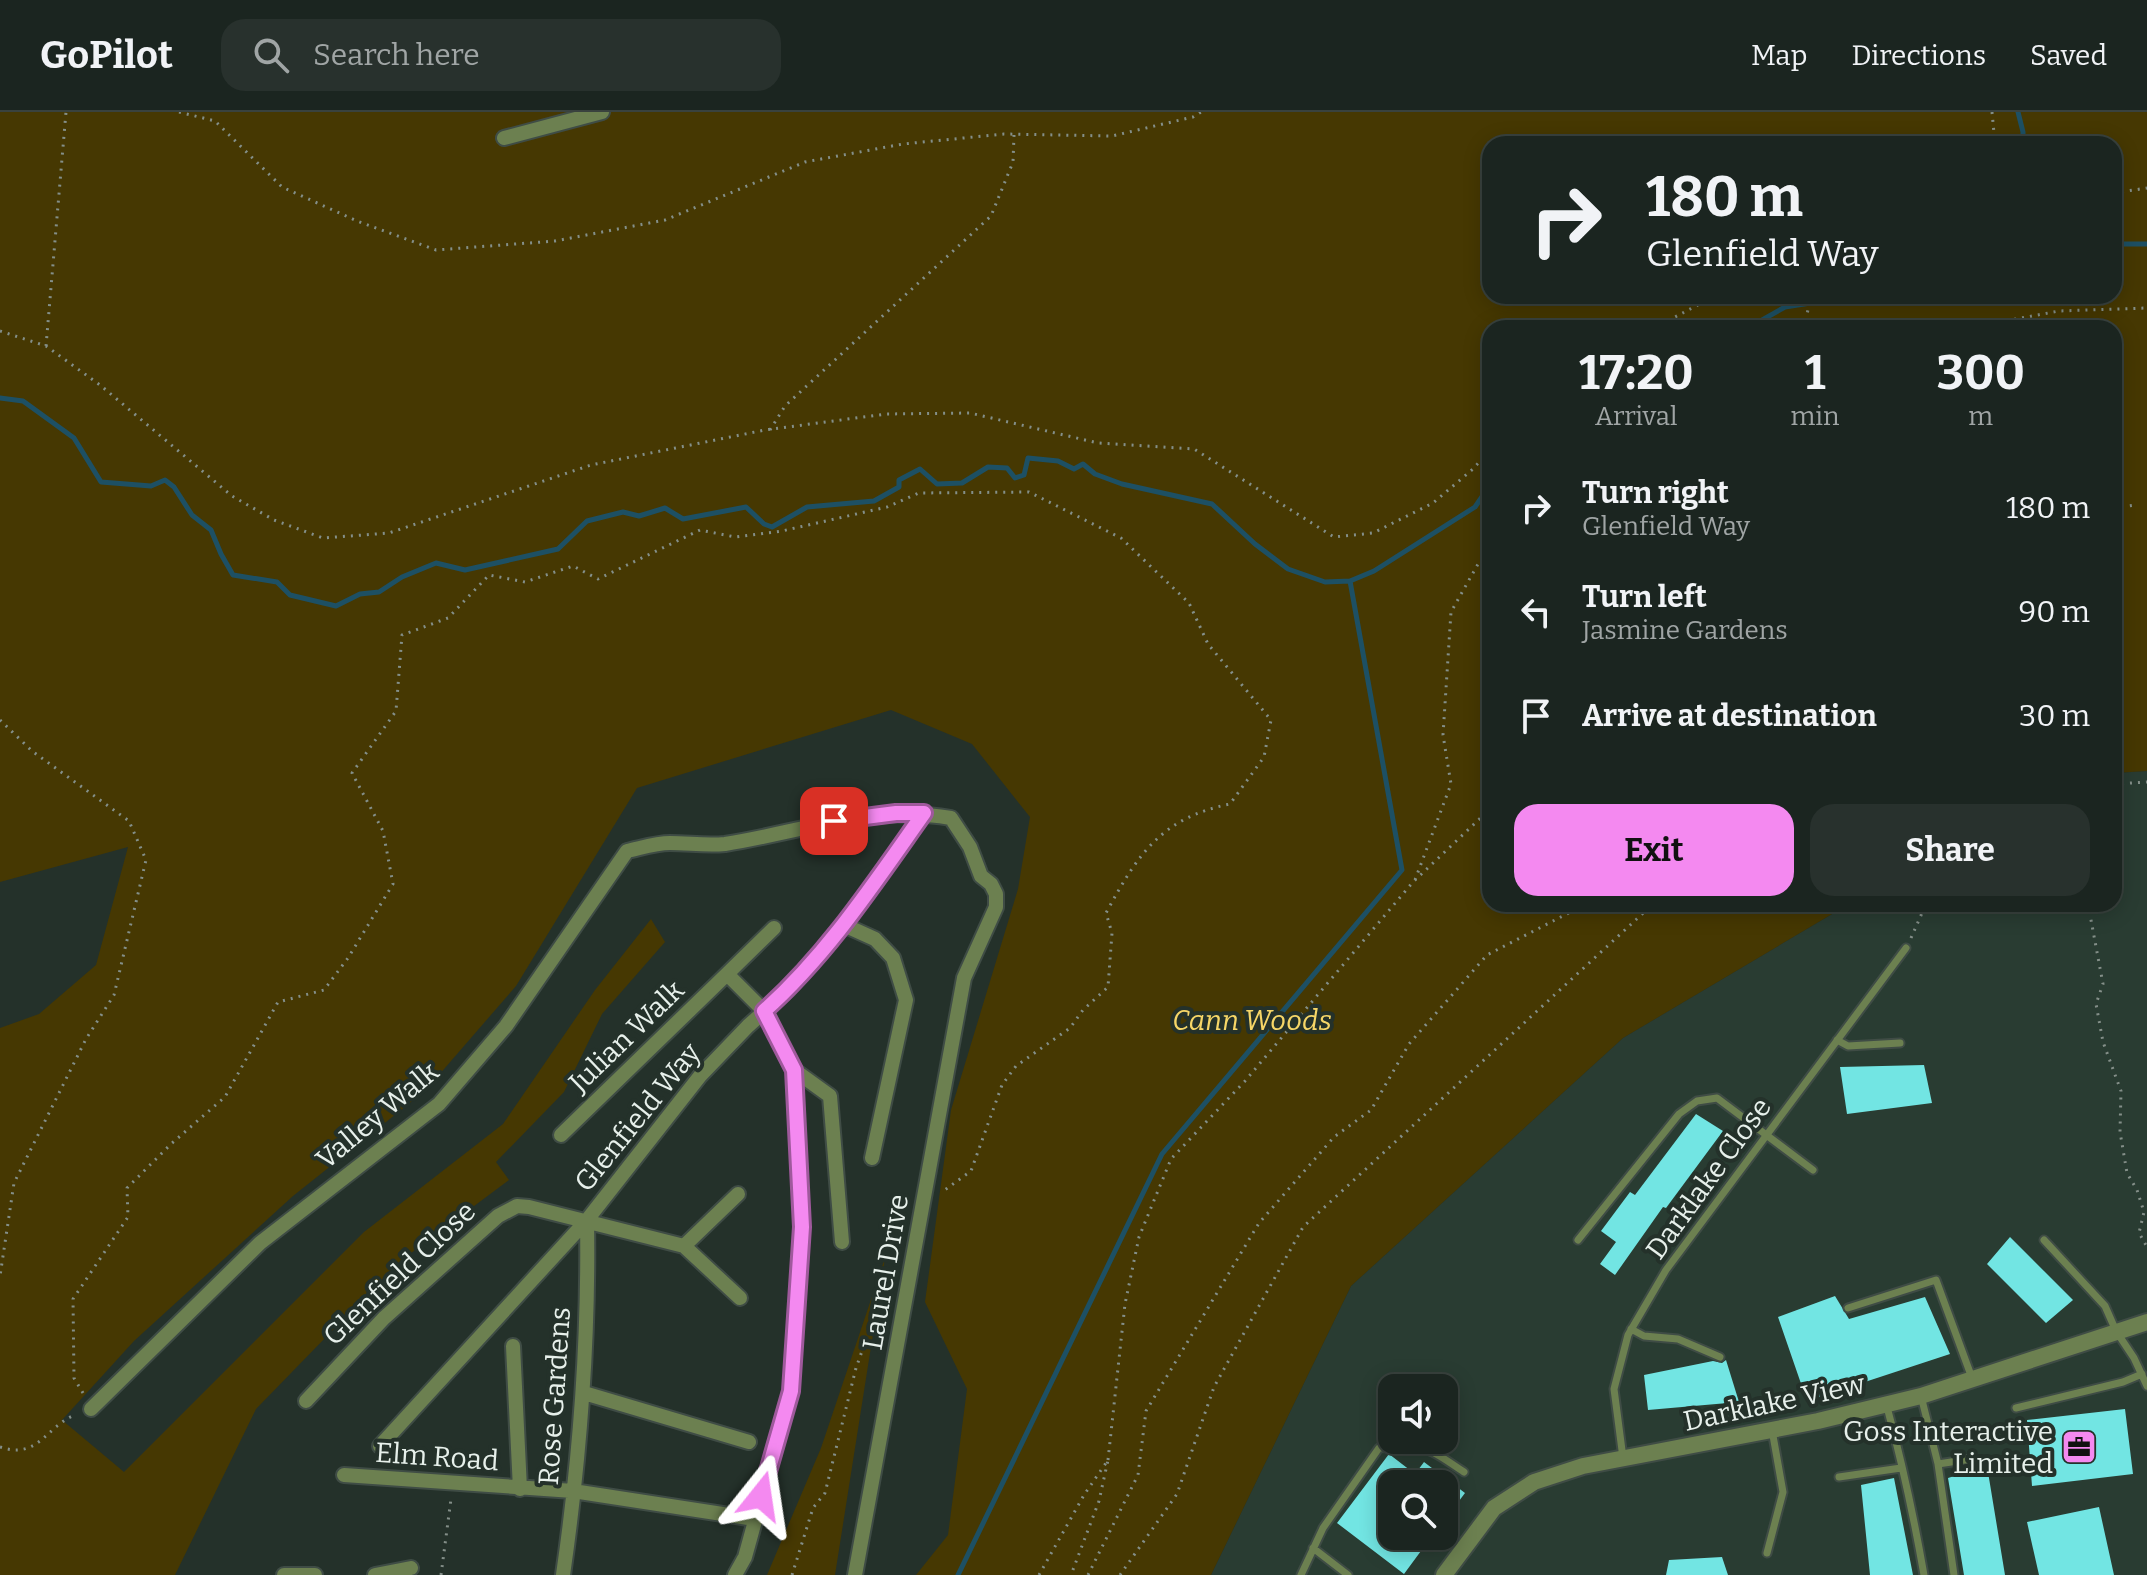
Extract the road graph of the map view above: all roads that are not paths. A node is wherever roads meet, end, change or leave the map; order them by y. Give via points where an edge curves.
1 (602, 112) edge
2 (504, 138) dead end
3 (924, 813) junction
4 (844, 925) junction
5 (774, 928) dead end
6 (1906, 948) road end
7 (727, 974) junction
8 (764, 1011) junction
9 (1837, 1040) junction
10 (1900, 1043) dead end
11 (794, 1070) junction
12 (1767, 1133) junction
13 (561, 1135) dead end
14 (872, 1158) dead end
15 (1813, 1170) dead end
16 (738, 1194) dead end
17 (587, 1220) junction
18 (1578, 1240) dead end
19 (2044, 1240) dead end
20 (842, 1242) dead end
21 (684, 1246) junction
22 (740, 1298) dead end
23 (1848, 1308) dead end
24 (2147, 1322) edge
25 (1631, 1329) junction
26 (2116, 1331) junction
27 (513, 1346) dead end
28 (1720, 1357) dead end
29 (2142, 1374) junction
30 (1972, 1378) junction
31 (2147, 1386) edge
32 (584, 1393) junction
33 (1921, 1396) junction
34 (306, 1401) dead end
35 (1886, 1404) junction
36 (2016, 1408) dead end
37 (91, 1409) dead end
38 (1772, 1430) junction
39 (749, 1442) dead end
40 (380, 1446) dead end
41 (1971, 1459) dead end
42 (1623, 1460) junction
43 (1938, 1464) junction
44 (1901, 1468) junction
45 (1464, 1472) dead end
46 (344, 1475) dead end
47 (1839, 1477) dead end
48 (520, 1489) junction
49 (573, 1491) junction
50 (755, 1519) junction
51 (1313, 1548) junction
52 (1767, 1553) dead end
53 (411, 1568) dead end
54 (284, 1575) edge
55 (315, 1575) edge
56 (375, 1575) edge
57 (563, 1575) edge
58 (735, 1575) edge
59 (855, 1575) edge
60 (1301, 1575) edge
61 (1348, 1575) edge
62 (1444, 1575) edge
63 (1924, 1575) edge
64 (1954, 1575) edge

1 - 2 street
3 - 4 street, Glenfield Way
3 - 37 street, Valley Walk via 834,821 708,846 666,843 627,851 506,1026 439,1104 260,1243
3 - 59 street, Laurel Drive via 951,818 981,876 991,884 996,907 964,978
4 - 8 street, Glenfield Way
4 - 14 street via 875,939 893,958 906,1000
5 - 7 street, Julian Walk
6 - 9 lane, Darklake Close
7 - 8 street
7 - 13 street, Julian Walk
8 - 11 street
8 - 17 street, Glenfield Way via 700,1076
9 - 10 lane via 1848,1046
9 - 12 lane, Darklake Close
11 - 20 street via 830,1096
11 - 50 street via 802,1227 791,1391
12 - 15 lane
12 - 18 lane via 1717,1098 1697,1101 1679,1114
12 - 25 lane, Darklake Close via 1666,1270
16 - 21 street
17 - 21 street, Glenfield Close
17 - 32 street, Rose Gardens
17 - 34 street, Glenfield Close via 517,1206 498,1216 384,1318
17 - 40 street, Glenfield Way
19 - 26 lane via 2105,1306
21 - 22 street
23 - 30 lane via 1936,1280
24 - 26 street, Darklake View
25 - 28 lane via 1644,1336 1678,1339
25 - 42 lane, Darklake Close via 1614,1389
26 - 29 lane
26 - 30 street, Darklake View
27 - 48 street
29 - 31 lane
29 - 36 lane
30 - 33 street, Darklake View
32 - 39 street
32 - 49 street, Rose Gardens
33 - 35 street, Darklake View
33 - 43 lane
35 - 38 street, Darklake View
35 - 44 lane
38 - 42 street, Darklake View
38 - 52 lane via 1783,1492
41 - 43 lane
42 - 62 street, Darklake View via 1534,1482 1494,1508
43 - 64 lane
44 - 47 lane
44 - 63 lane
45 - 51 lane via 1429,1449 1379,1448
46 - 48 street, Elm Road
48 - 49 street, Elm Road
49 - 50 street, Elm Road
49 - 57 street, Rose Gardens
50 - 58 street
51 - 60 lane
51 - 61 lane
53 - 56 street
54 - 55 street

